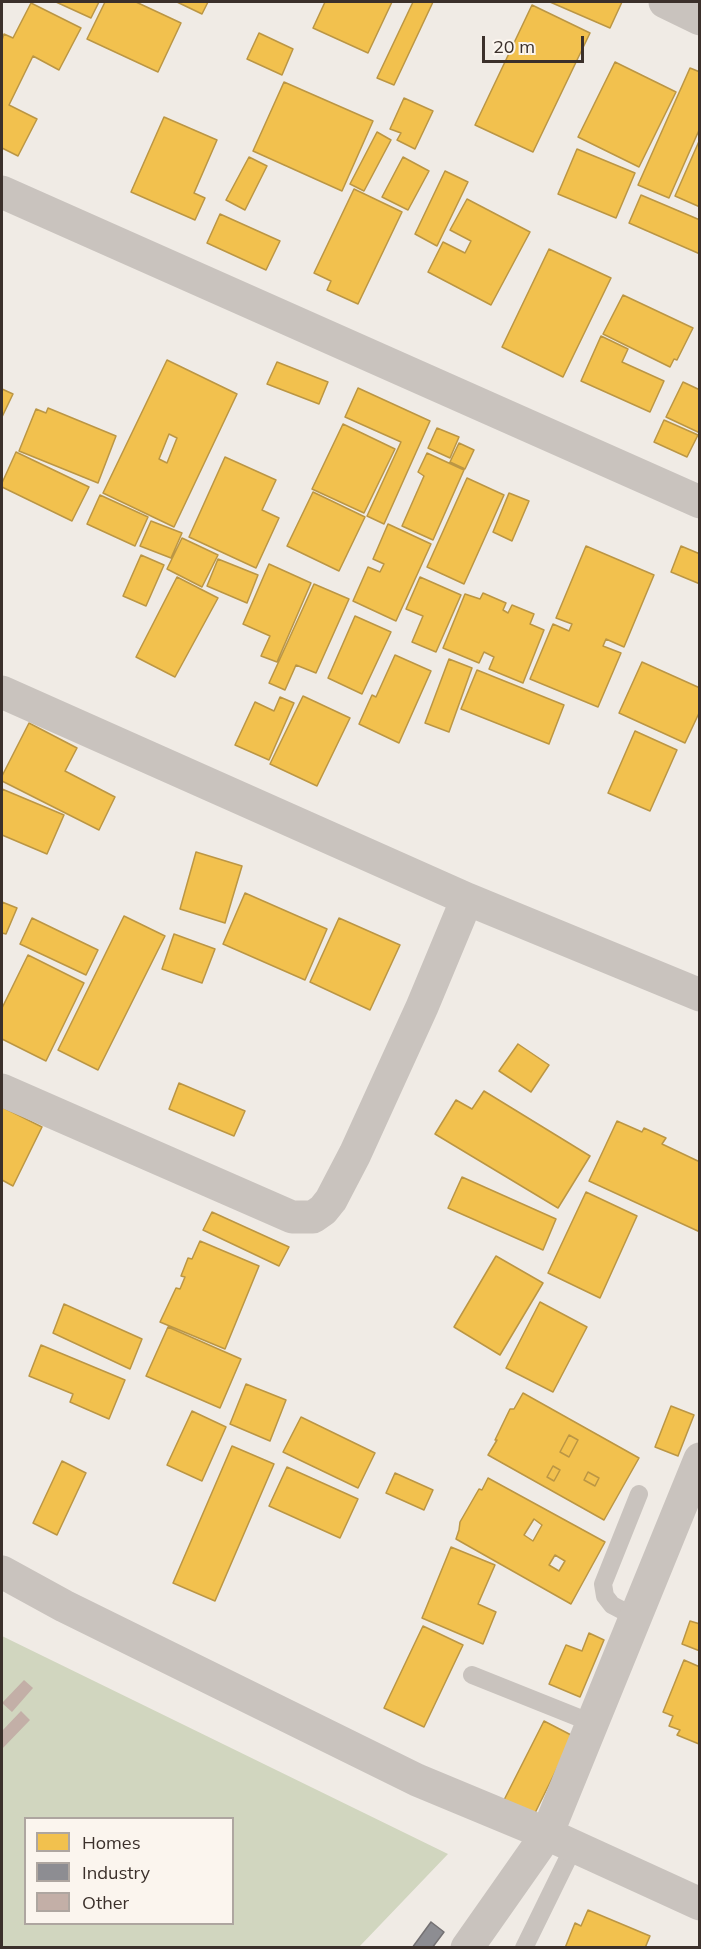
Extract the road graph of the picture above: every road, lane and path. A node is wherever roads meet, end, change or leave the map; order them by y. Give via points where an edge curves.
1 (664, 2) edge
2 (699, 19) edge
3 (2, 192) edge
4 (699, 502) edge
5 (2, 692) edge
6 (467, 899) junction
7 (699, 995) edge
8 (2, 1090) edge
9 (699, 1459) edge
10 (639, 1494) dead end
11 (2, 1572) edge
12 (635, 1617) junction
13 (472, 1675) dead end
14 (592, 1724) junction
15 (561, 1840) junction
16 (699, 1904) edge
17 (467, 1947) edge
18 (524, 1947) edge

1 - 2 street
3 - 4 street
5 - 6 street
6 - 7 street
6 - 8 street via 355,1154 331,1200 314,1217 292,1217
9 - 12 street
10 - 12 lane via 603,1584 612,1605
11 - 15 street via 417,1780
12 - 14 street
13 - 14 lane
14 - 15 street
15 - 16 street
15 - 17 street
15 - 18 lane

